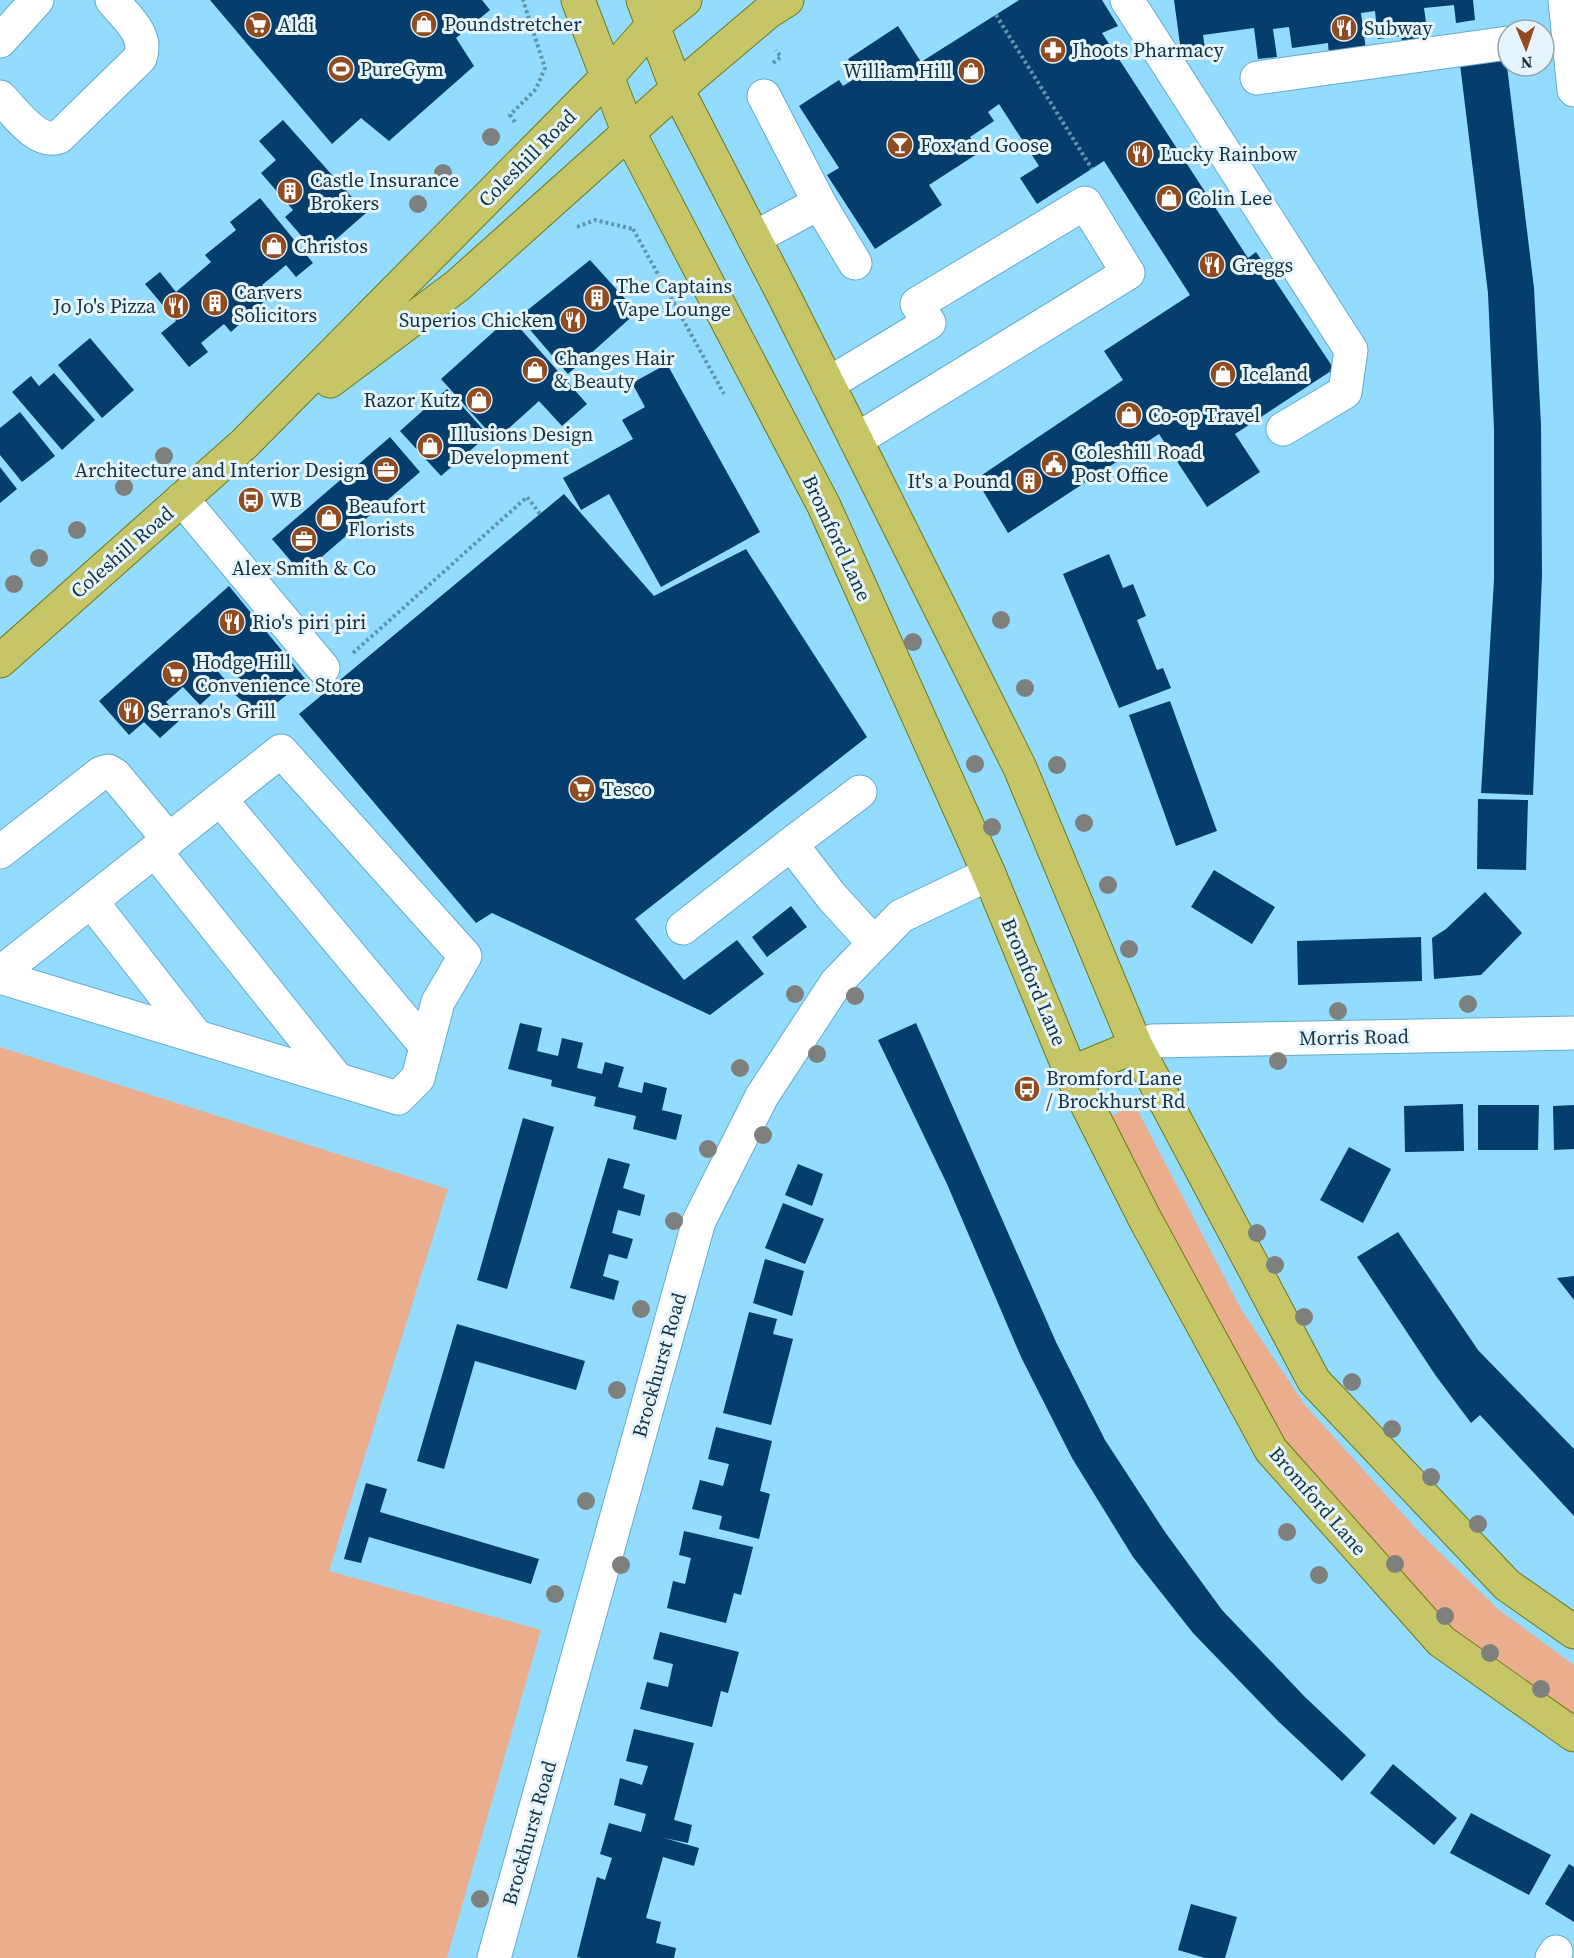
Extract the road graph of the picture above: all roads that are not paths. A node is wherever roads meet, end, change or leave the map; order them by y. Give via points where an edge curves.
1 (37, 0) edge
2 (112, 0) edge
3 (578, 0) edge
4 (685, 0) edge
5 (787, 0) edge
6 (1127, 0) edge
7 (1565, 0) edge
8 (647, 13) edge
9 (1556, 36) edge
10 (0, 40) edge
11 (1496, 45) edge
12 (607, 77) junction
13 (1257, 78) dead end
14 (677, 89) junction
15 (1574, 90) edge
16 (764, 96) dead end
17 (0, 97) edge
18 (628, 131) junction
19 (822, 208) junction
20 (754, 238) junction
21 (855, 263) dead end
22 (828, 384) junction
23 (1283, 429) dead end
24 (856, 440) junction
25 (244, 444) junction
26 (182, 499) junction
27 (0, 661) edge
28 (323, 668) road end
29 (860, 792) dead end
30 (220, 799) junction
31 (791, 844) junction
32 (162, 845) junction
33 (0, 852) edge
34 (989, 874) junction
35 (91, 901) junction
36 (683, 928) dead end
37 (874, 943) junction
38 (0, 975) edge
39 (1574, 1033) edge
40 (197, 1037) junction
41 (426, 1046) junction
42 (1136, 1046) junction
43 (1071, 1073) junction
44 (337, 1079) junction
45 (1574, 1632) edge
46 (1574, 1735) edge
47 (494, 1958) edge

1 - 10 street
2 - 17 street via 141,36 144,48 140,58 59,137 40,137
3 - 12 main road, Bromford Lane
4 - 8 main road, Coleshill Road
5 - 14 main road, Coleshill Road
6 - 23 street via 1351,350 1345,392
7 - 9 street
8 - 12 main road, Coleshill Road
8 - 14 main road
9 - 15 street
11 - 13 street
12 - 18 main road, Bromford Lane
12 - 25 main road, Coleshill Road
14 - 18 main road, Coleshill Road
14 - 20 main road
16 - 19 street
18 - 25 main road, Coleshill Road via 457,286
18 - 34 main road, Bromford Lane via 824,506
19 - 20 street via 810,208
19 - 21 street
20 - 22 main road
22 - 24 main road
22 - 24 street via 929,323 917,304 1085,203 1128,273
24 - 42 main road via 1020,768
25 - 26 main road, Coleshill Road
26 - 27 main road, Coleshill Road
26 - 28 street
29 - 31 street
30 - 32 street
30 - 41 street
30 - 41 street via 282,751 465,956 438,1002
31 - 36 street
31 - 37 street
32 - 33 street via 115,775 108,771 101,772
32 - 35 street
32 - 44 street
34 - 37 street, Brockhurst Road via 901,916
34 - 43 main road, Bromford Lane
35 - 38 street
35 - 40 street
37 - 47 street, Brockhurst Road via 836,982 762,1096 699,1221
38 - 40 street
39 - 42 street, Morris Road via 1152,1041
40 - 44 street
41 - 44 street via 418,1078 398,1098
42 - 43 main road
42 - 45 main road via 1314,1381 1508,1585
43 - 46 main road, Bromford Lane via 1270,1450 1441,1641

